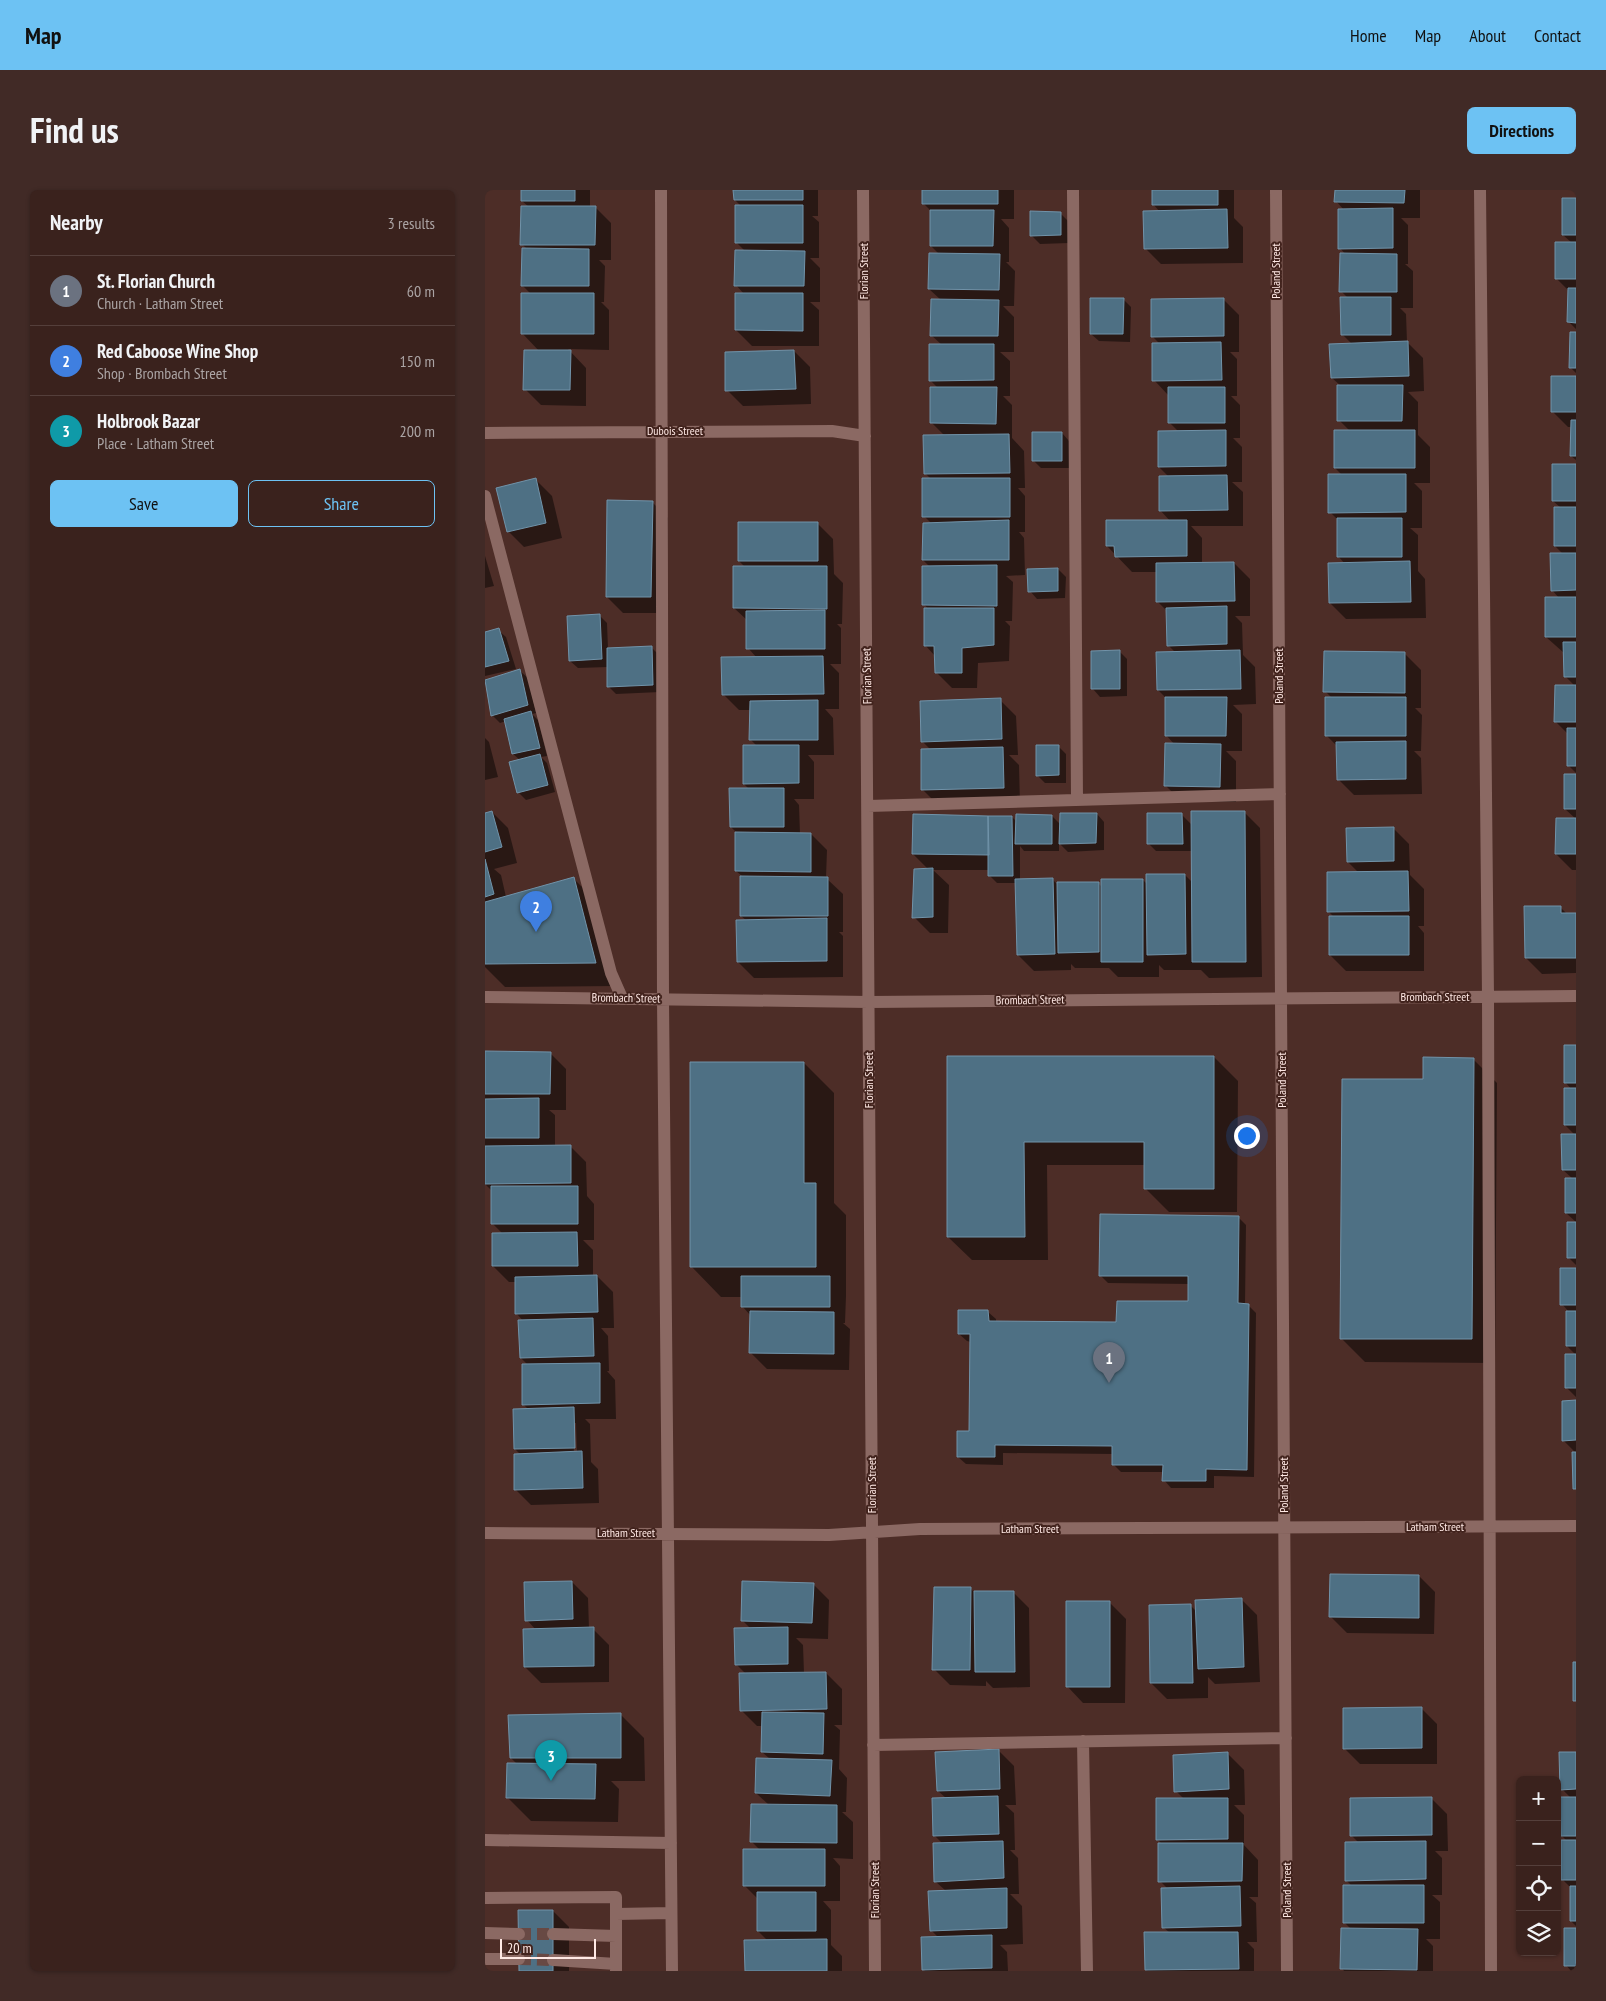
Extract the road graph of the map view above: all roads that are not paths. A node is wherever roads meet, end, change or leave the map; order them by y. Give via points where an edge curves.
1 (661, 190) edge
2 (863, 190) edge
3 (1073, 190) edge
4 (1276, 190) edge
5 (1480, 190) edge
6 (661, 431) junction
7 (485, 433) edge
8 (865, 436) junction
9 (485, 496) edge
10 (1280, 794) junction
11 (1077, 800) junction
12 (868, 806) junction
13 (1488, 996) junction
14 (1576, 996) edge
15 (485, 997) edge
16 (622, 998) junction
17 (1281, 998) junction
18 (663, 999) junction
19 (869, 1002) junction
20 (1489, 1526) junction
21 (1576, 1526) edge
22 (1285, 1527) junction
23 (485, 1533) edge
24 (872, 1533) junction
25 (668, 1534) junction
26 (1286, 1738) junction
27 (1083, 1741) junction
28 (873, 1745) junction
29 (485, 1840) edge
30 (671, 1843) junction
31 (485, 1898) edge
32 (671, 1913) junction
33 (616, 1914) junction
34 (485, 1933) edge
35 (519, 1934) tunnel mouth
36 (553, 1934) tunnel mouth
37 (615, 1936) junction
38 (485, 1959) edge
39 (519, 1959) tunnel mouth
40 (553, 1960) tunnel mouth
41 (616, 1968) edge
42 (672, 1971) edge
43 (875, 1971) edge
44 (1087, 1971) edge
45 (1287, 1971) edge
46 (1491, 1971) edge

1 - 6 street
2 - 8 street, Florian Street
3 - 11 street
4 - 10 street, Poland Street
5 - 13 street
6 - 7 street, Dubois Street
6 - 8 street, Dubois Street via 831,431
6 - 18 street
8 - 12 street, Florian Street
9 - 16 street via 611,973
10 - 11 street
10 - 17 street, Poland Street
11 - 12 street
12 - 19 street, Florian Street
13 - 14 street, Brombach Street
13 - 17 street, Brombach Street
13 - 20 street
15 - 16 street, Brombach Street
16 - 18 street, Brombach Street
17 - 19 street, Brombach Street
17 - 22 street, Poland Street
18 - 19 street, Brombach Street
18 - 25 street
19 - 24 street, Florian Street
20 - 21 street, Latham Street
20 - 22 street, Latham Street
20 - 46 street
22 - 24 street, Latham Street via 920,1529
22 - 26 street, Poland Street
23 - 25 street, Latham Street
24 - 25 street, Latham Street
24 - 28 street, Florian Street
25 - 30 street
26 - 27 street
26 - 45 street, Poland Street
27 - 28 street
27 - 44 street
28 - 43 street, Florian Street
29 - 30 street
30 - 32 street
31 - 33 street via 616,1897
32 - 33 street
32 - 42 street
33 - 37 street
34 - 35 street
36 - 37 street
37 - 41 street
38 - 39 street
40 - 41 street

